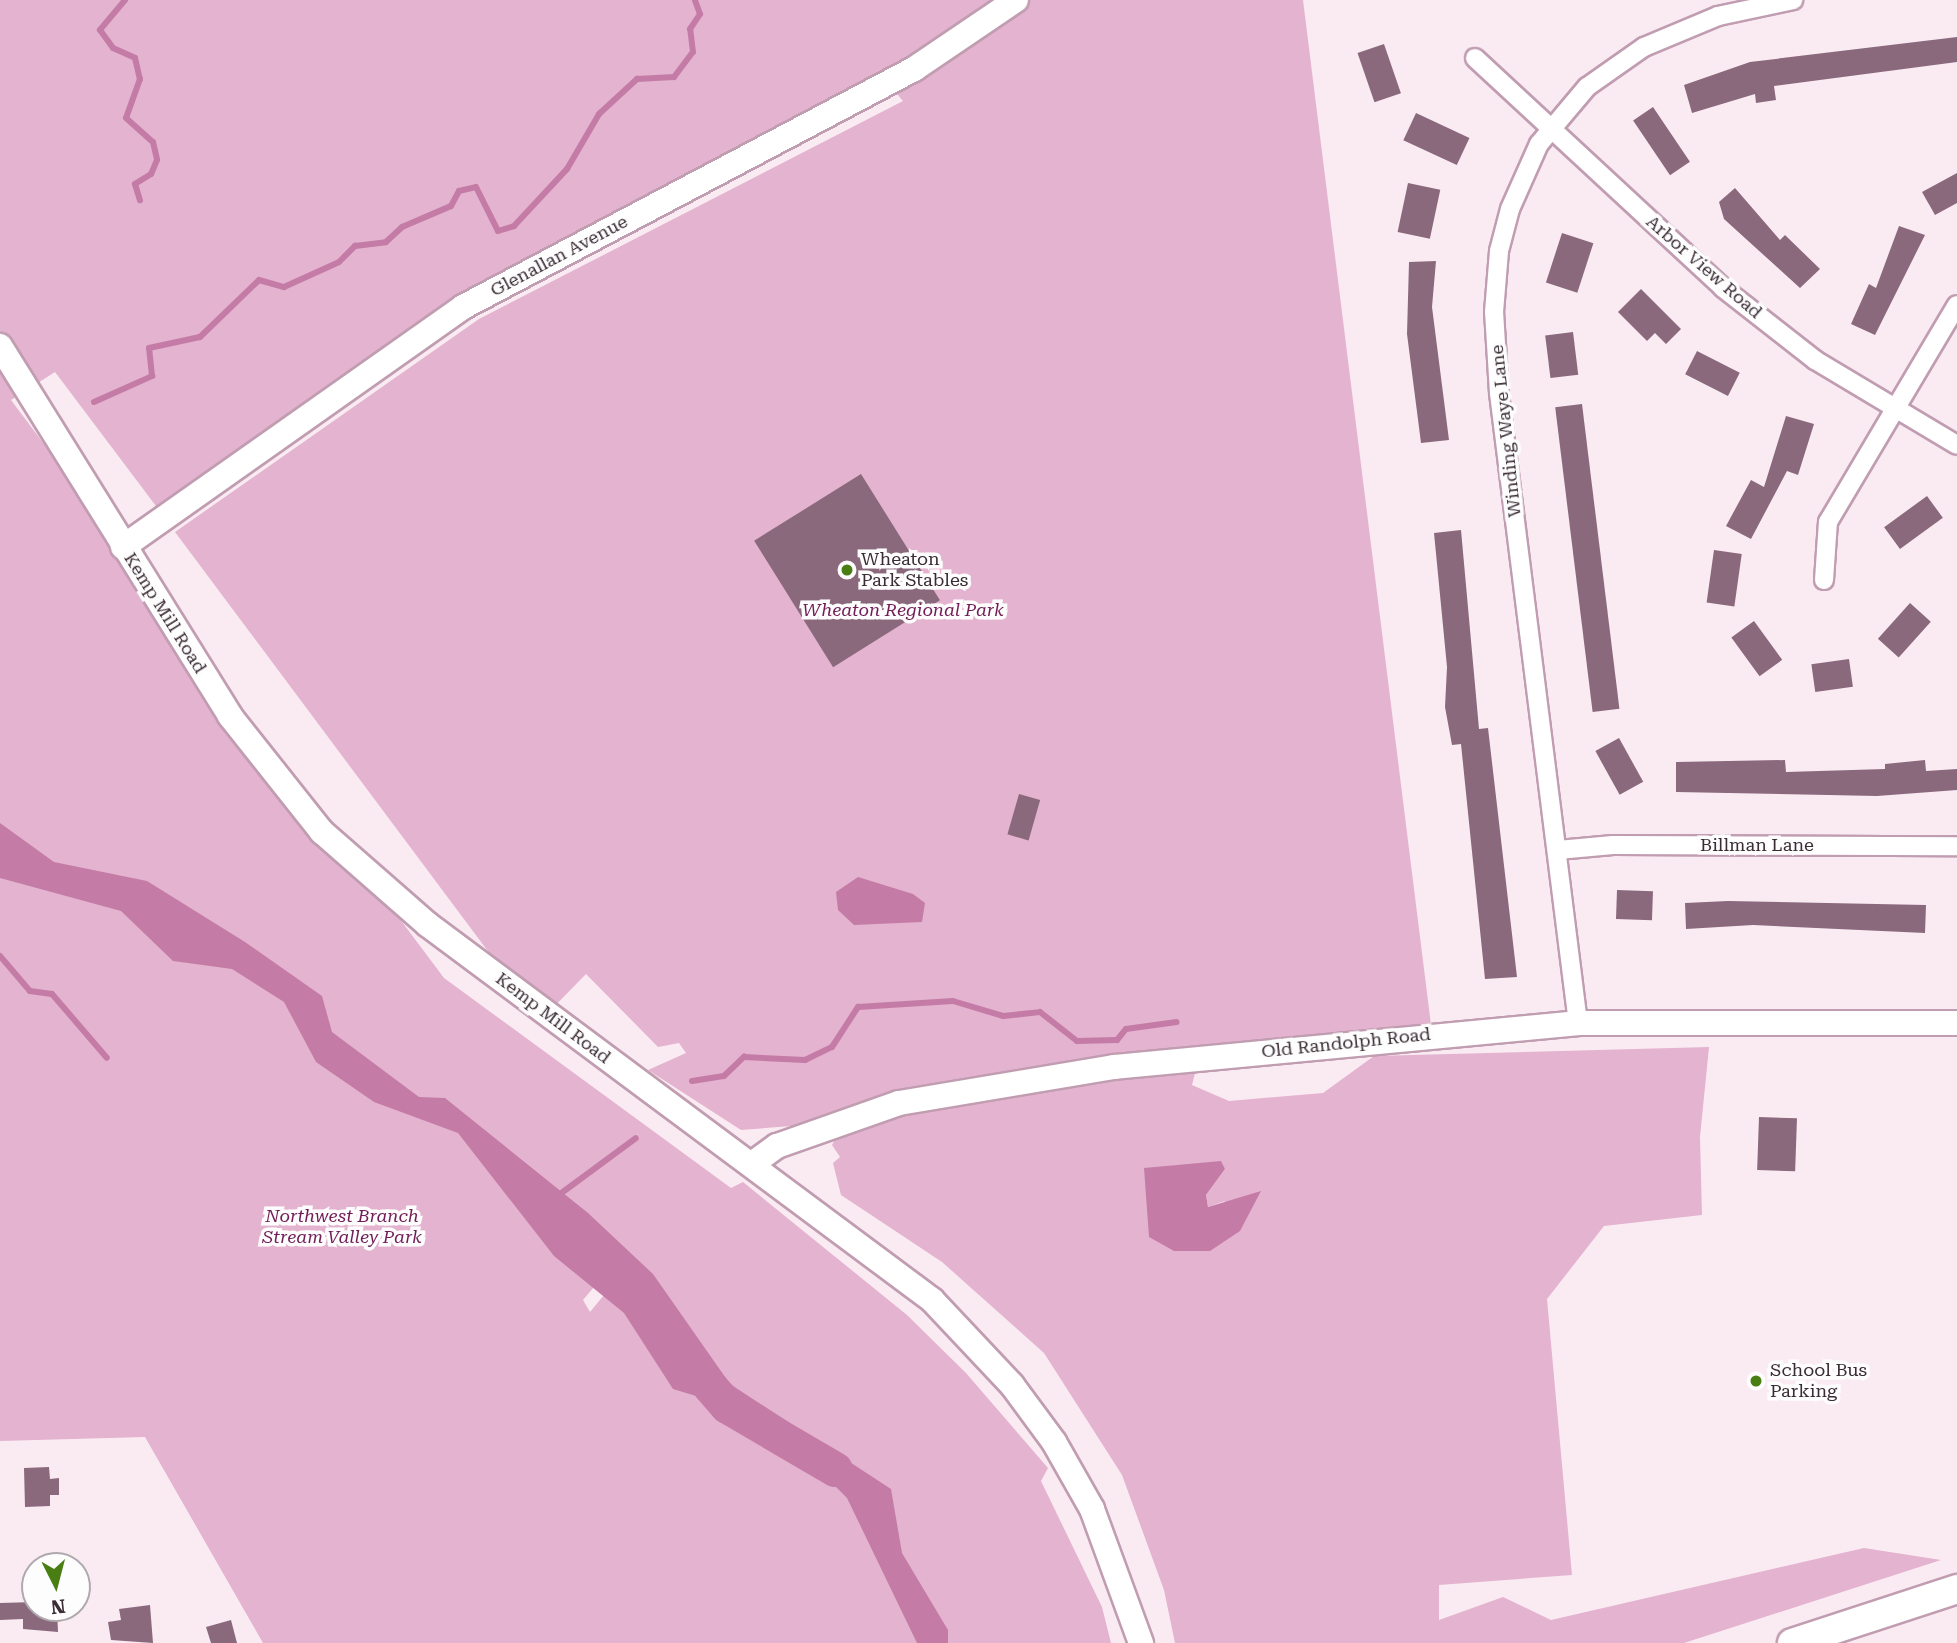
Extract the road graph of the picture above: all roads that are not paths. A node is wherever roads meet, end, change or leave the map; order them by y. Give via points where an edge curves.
1 (1016, 0) edge
2 (1793, 0) edge
3 (1475, 58) dead end
4 (1551, 129) junction
5 (1957, 305) edge
6 (0, 346) edge
7 (1894, 411) junction
8 (1957, 445) edge
9 (123, 547) junction
10 (1824, 580) dead end
11 (1957, 846) edge
12 (1558, 850) junction
13 (1578, 1023) junction
14 (1957, 1023) edge
15 (752, 1164) junction
16 (1957, 1589) edge
17 (1141, 1643) edge
18 (1792, 1643) edge

1 - 9 street, Glenallan Avenue via 914,69 463,307
2 - 4 street, Winding Waye Lane via 1718,16 1644,47 1587,87
3 - 4 street, Arbor View Road
4 - 7 street, Arbor View Road via 1723,288
4 - 12 street, Winding Waye Lane via 1510,209 1494,312
5 - 7 street
6 - 9 street, Kemp Mill Road
7 - 8 street, Arbor View Road
7 - 10 street via 1822,536
9 - 15 street, Kemp Mill Road via 230,716 340,850 427,924
11 - 12 street, Billman Lane via 1613,845
12 - 13 street, Winding Waye Lane
13 - 14 street, Old Randolph Road
13 - 15 street, Old Randolph Road via 1432,1033 966,1087 845,1121 776,1146
15 - 17 street, Kemp Mill Road via 932,1300 1012,1385 1093,1509
16 - 18 main road

